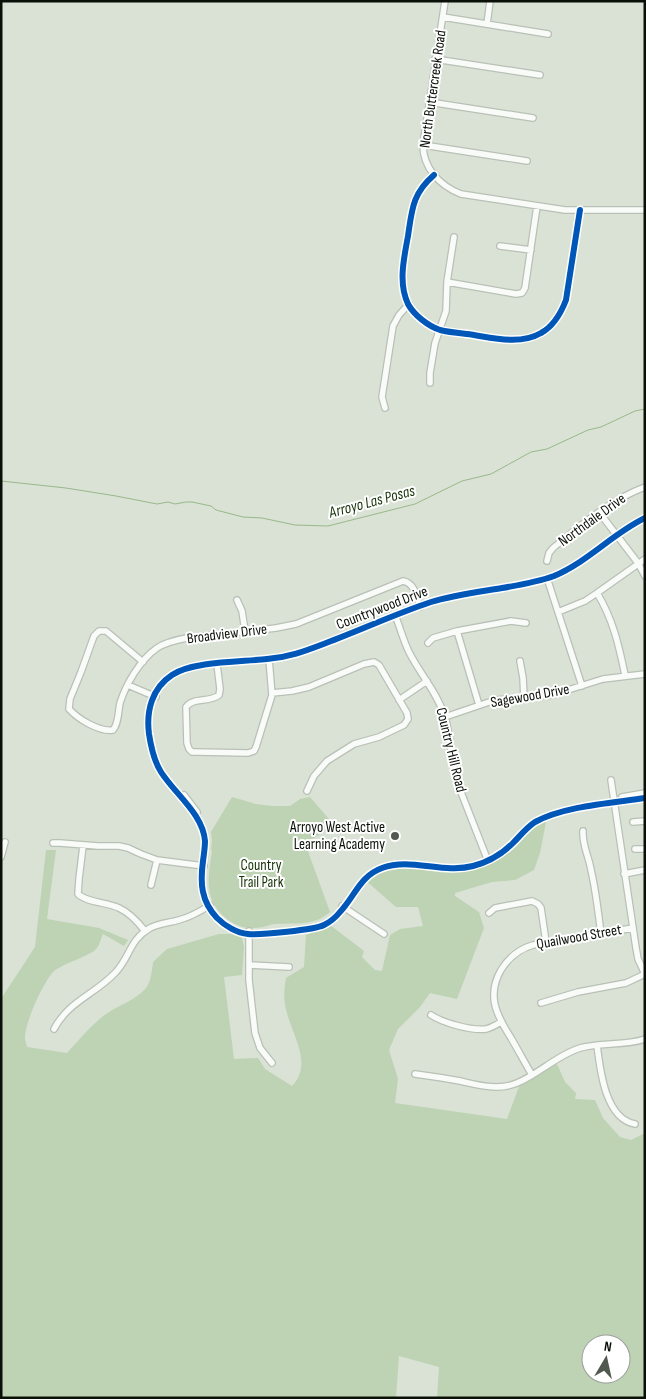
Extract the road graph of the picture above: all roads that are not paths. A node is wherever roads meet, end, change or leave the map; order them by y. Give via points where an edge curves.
1 (445, 1) edge
2 (490, 1) edge
3 (442, 17) junction
4 (487, 24) junction
5 (548, 34) dead end
6 (436, 59) junction
7 (540, 76) dead end
8 (429, 102) junction
9 (533, 118) dead end
10 (423, 145) junction
11 (527, 161) dead end
12 (434, 175) junction
13 (537, 206) junction
14 (580, 210) junction
15 (645, 210) edge
16 (454, 238) dead end
17 (500, 246) dead end
18 (530, 250) junction
19 (447, 282) junction
20 (408, 304) junction
21 (440, 330) junction
22 (430, 382) dead end
23 (385, 408) dead end
24 (645, 487) edge
25 (600, 512) junction
26 (645, 520) edge
27 (617, 537) junction
28 (645, 559) edge
29 (547, 561) dead end
30 (638, 563) junction
31 (645, 576) edge
32 (548, 580) junction
33 (597, 593) junction
34 (237, 600) dead end
35 (420, 607) junction
36 (558, 612) junction
37 (396, 617) junction
38 (526, 622) dead end
39 (245, 631) junction
40 (457, 631) junction
41 (428, 643) dead end
42 (270, 660) junction
43 (520, 661) dead end
44 (143, 662) junction
45 (217, 665) junction
46 (645, 674) edge
47 (625, 675) junction
48 (428, 681) junction
49 (128, 685) junction
50 (582, 686) junction
51 (272, 693) junction
52 (154, 696) junction
53 (524, 698) junction
54 (399, 700) junction
55 (479, 705) junction
56 (445, 717) junction
57 (611, 780) dead end
58 (307, 791) dead end
59 (645, 793) edge
60 (645, 798) edge
61 (614, 801) junction
62 (645, 821) edge
63 (633, 822) dead end
64 (583, 831) dead end
65 (6, 842) edge
66 (53, 843) dead end
67 (83, 846) junction
68 (635, 849) dead end
69 (645, 849) edge
70 (1, 857) edge
71 (487, 859) junction
72 (157, 860) junction
73 (204, 866) junction
74 (645, 870) edge
75 (624, 874) junction
76 (151, 885) dead end
77 (209, 906) junction
78 (343, 906) junction
79 (489, 913) dead end
80 (633, 928) junction
81 (145, 931) junction
82 (248, 933) junction
83 (601, 933) junction
84 (384, 934) dead end
85 (546, 942) junction
86 (249, 965) junction
87 (289, 966) dead end
88 (645, 974) edge
89 (541, 1003) dead end
90 (431, 1015) dead end
91 (501, 1022) junction
92 (54, 1030) dead end
93 (645, 1039) edge
94 (597, 1045) junction
95 (272, 1062) dead end
96 (415, 1074) dead end
97 (532, 1075) junction
98 (635, 1124) dead end

1 - 3 street, North Buttercreek Road
2 - 4 street
3 - 4 street
3 - 6 street, North Buttercreek Road
4 - 5 street
6 - 7 street
6 - 8 street, North Buttercreek Road
8 - 9 street
8 - 10 street, North Buttercreek Road
10 - 11 street
10 - 12 street, North Buttercreek Road via 424,159
12 - 13 street via 439,182 461,194
12 - 20 street via 421,188 414,203 402,277
13 - 14 street
13 - 18 street
14 - 15 street
14 - 21 street via 566,300 553,324 541,334 511,340
16 - 19 street
17 - 18 street
18 - 19 street via 522,293
19 - 21 street via 446,311
20 - 21 street via 421,319
20 - 23 street via 393,326 382,397
21 - 22 street
24 - 25 street, Northdale Drive
25 - 27 street
25 - 29 street, Northdale Drive via 553,548
26 - 27 street, Countrywood Drive
27 - 30 street
27 - 32 street, Countrywood Drive via 572,571
28 - 30 street
30 - 31 street
30 - 33 street
32 - 35 street, Countrywood Drive via 450,597
32 - 36 street
33 - 36 street
33 - 47 street via 617,637
34 - 39 street
35 - 37 street, Countrywood Drive
35 - 39 street, Broadview Drive via 412,586 403,580 302,622
36 - 50 street
37 - 42 street, Countrywood Drive via 305,655
37 - 48 street, Country Hill Road via 409,652
38 - 40 street via 511,621
39 - 44 street, Broadview Drive via 173,641 157,648
40 - 41 street via 433,638
40 - 55 street
42 - 45 street, Countrywood Drive
42 - 51 street
43 - 53 street
44 - 49 street, Broadview Drive
44 - 49 street, Broadview Drive via 106,631 99,630 68,707 86,722 113,730
45 - 51 street via 219,695 210,700 192,702 186,707 190,750 254,751
45 - 52 street, Countrywood Drive via 175,677
46 - 47 street, Sagewood Drive
47 - 50 street, Sagewood Drive
48 - 54 street
48 - 56 street, Country Hill Road
49 - 52 street
50 - 53 street, Sagewood Drive via 552,695
51 - 54 street via 309,687 374,662 379,665
52 - 73 street via 152,730 158,756 167,774 204,823 208,841
53 - 55 street, Sagewood Drive via 494,700
54 - 58 street via 408,716 404,725 354,744 334,756 317,772
55 - 56 street, Sagewood Drive
56 - 71 street, Country Hill Road via 453,769
57 - 61 street
59 - 61 street
60 - 61 street
61 - 71 street via 540,820 507,848
61 - 75 street
62 - 63 street
64 - 83 street
65 - 70 street
66 - 67 street
67 - 72 street via 119,846
67 - 81 street via 78,894 84,899 121,908
68 - 69 street
71 - 78 street via 458,866 385,864 364,876
72 - 73 street
72 - 76 street
73 - 77 street via 204,887
74 - 75 street
75 - 80 street
77 - 81 street
77 - 82 street via 230,926
78 - 82 street via 322,924
78 - 84 street
79 - 85 street via 495,908 532,901 537,903 541,908
80 - 83 street, Quailwood Street
80 - 88 street via 638,959
81 - 92 street via 114,974 64,1013
82 - 86 street
83 - 85 street, Quailwood Street
85 - 91 street, Quailwood Street via 519,951 500,974 494,1005
86 - 87 street
86 - 95 street via 256,1038
88 - 89 street via 626,984 578,992
90 - 91 street via 440,1021 477,1029
91 - 97 street, Quailwood Street
93 - 94 street
94 - 97 street via 573,1051
94 - 98 street via 608,1098 625,1121
96 - 97 street via 488,1087 514,1084

